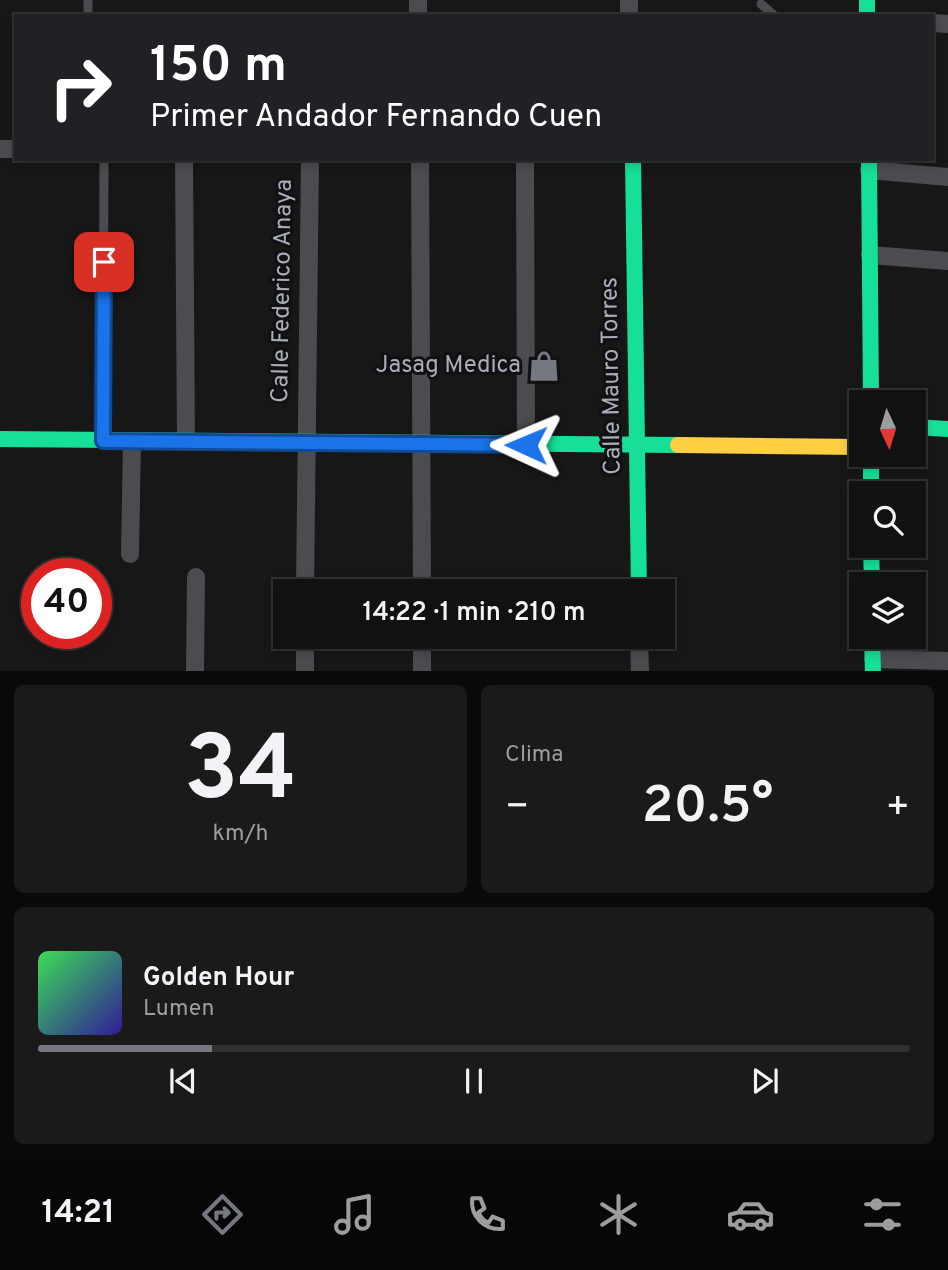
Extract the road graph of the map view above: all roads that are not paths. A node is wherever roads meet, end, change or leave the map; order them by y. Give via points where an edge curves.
1 (761, 4) dead end
2 (773, 14) edge
3 (104, 161) edge
4 (184, 161) edge
5 (310, 161) edge
6 (420, 161) edge
7 (525, 161) edge
8 (633, 161) edge
9 (869, 164) edge
10 (948, 177) edge
11 (870, 255) junction
12 (948, 261) edge
13 (871, 390) edge
14 (926, 428) edge
15 (948, 429) edge
16 (0, 439) edge
17 (103, 441) junction
18 (132, 441) junction
19 (186, 441) junction
20 (305, 442) junction
21 (422, 443) junction
22 (526, 445) junction
23 (637, 446) junction
24 (849, 447) edge
25 (130, 554) dead end
26 (196, 577) dead end
27 (305, 579) edge
28 (422, 579) edge
29 (639, 579) edge
30 (305, 649) edge
31 (422, 649) edge
32 (639, 649) edge
33 (948, 661) edge
34 (873, 665) edge
35 (195, 671) edge
36 (305, 671) edge
37 (422, 671) edge
38 (640, 671) edge

1 - 2 lane
3 - 17 lane
4 - 19 street
5 - 20 street, Calle Federico Anaya
6 - 21 street
7 - 22 street
8 - 23 street, Calle Mauro Torres
9 - 10 street
9 - 11 street
11 - 12 street
11 - 13 street
14 - 15 street
16 - 17 street
17 - 18 street
18 - 19 street
18 - 25 street
19 - 20 street
20 - 21 street
20 - 27 street, Calle Federico Anaya
21 - 22 street
21 - 28 street
22 - 23 street
23 - 24 street
23 - 29 street, Calle Mauro Torres
26 - 35 street
30 - 36 street
31 - 37 street
32 - 38 street
33 - 34 street

